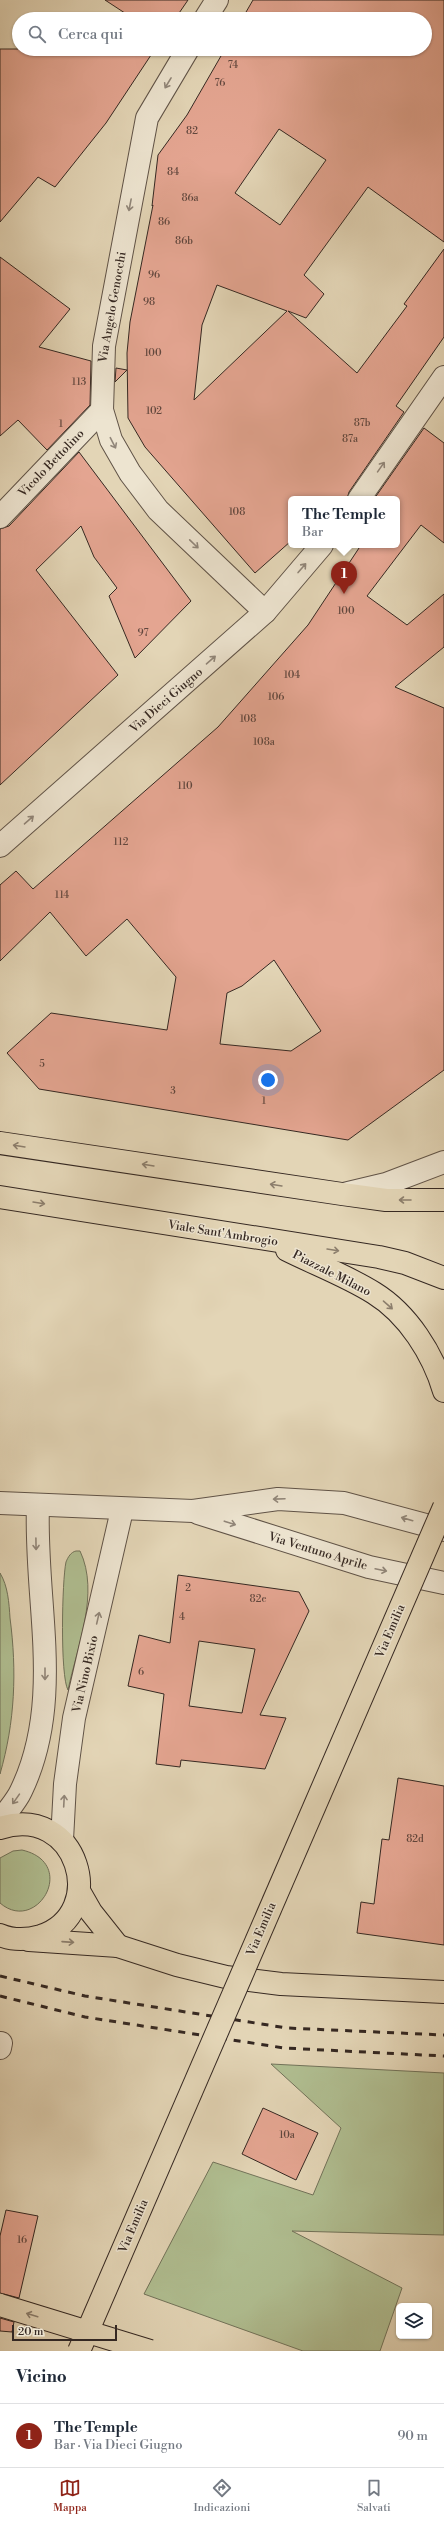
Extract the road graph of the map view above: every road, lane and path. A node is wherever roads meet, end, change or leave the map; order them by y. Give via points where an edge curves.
1 (217, 0) edge
2 (209, 12) edge
3 (184, 56) edge
4 (444, 377) edge
5 (102, 410) junction
6 (361, 496) edge
7 (0, 517) edge
8 (319, 548) edge
9 (265, 612) junction
10 (0, 846) edge
11 (0, 1143) edge
12 (444, 1162) edge
13 (342, 1194) junction
14 (0, 1197) edge
15 (444, 1200) edge
16 (268, 1240) junction
17 (444, 1278) edge
18 (444, 1391) edge
19 (0, 1503) edge
20 (38, 1505) junction
21 (444, 1507) edge
22 (122, 1510) junction
23 (193, 1512) junction
24 (444, 1530) edge
25 (444, 1583) edge
26 (0, 1821) edge
27 (0, 1828) edge
28 (62, 1840) junction
29 (79, 1891) junction
30 (0, 1935) edge
31 (29, 1940) junction
32 (118, 1946) junction
33 (444, 1992) edge
34 (0, 2305) edge
35 (79, 2351) edge
36 (150, 2351) edge

1 - 2 street
3 -> 5 street, Via Angelo Genocchi via 147,118 104,346
6 -> 4 street
5 - 7 street, Vicolo Bettolino
5 -> 9 street, Via Angelo Genocchi via 111,440 130,473 158,510
9 -> 8 street, Via Dieci Giugno
10 -> 9 street, Via Dieci Giugno
13 -> 11 main road
12 - 13 street via 386,1184
15 -> 13 main road via 386,1200
14 -> 16 main road, Viale Sant'Ambrogio
16 -> 17 main road, Viale Sant'Ambrogio via 379,1257 405,1263
16 -> 18 main road, Piazzale Milano via 375,1293 406,1320 419,1339
19 - 20 street, Via Ventuno Aprile
20 - 22 street, Via Ventuno Aprile
20 -> 26 street via 36,1544 45,1627 44,1709 31,1765 21,1792
21 - 35 main road, Via Emilia, bridge
22 - 23 street, Via Ventuno Aprile
28 -> 22 street, Via Nino Bixio via 65,1784 74,1718
24 -> 23 street, Via Ventuno Aprile via 344,1503 278,1499
23 -> 25 street, Via Ventuno Aprile via 369,1567
27 - 28 main road via 30,1825 47,1830
28 - 29 main road via 79,1873
29 - 31 main road via 73,1909 62,1923 47,1934
29 - 32 main road via 91,1912
30 - 31 main road
31 -> 32 main road
32 - 33 main road via 226,1977 281,1984
36 -> 34 main road, bridge

